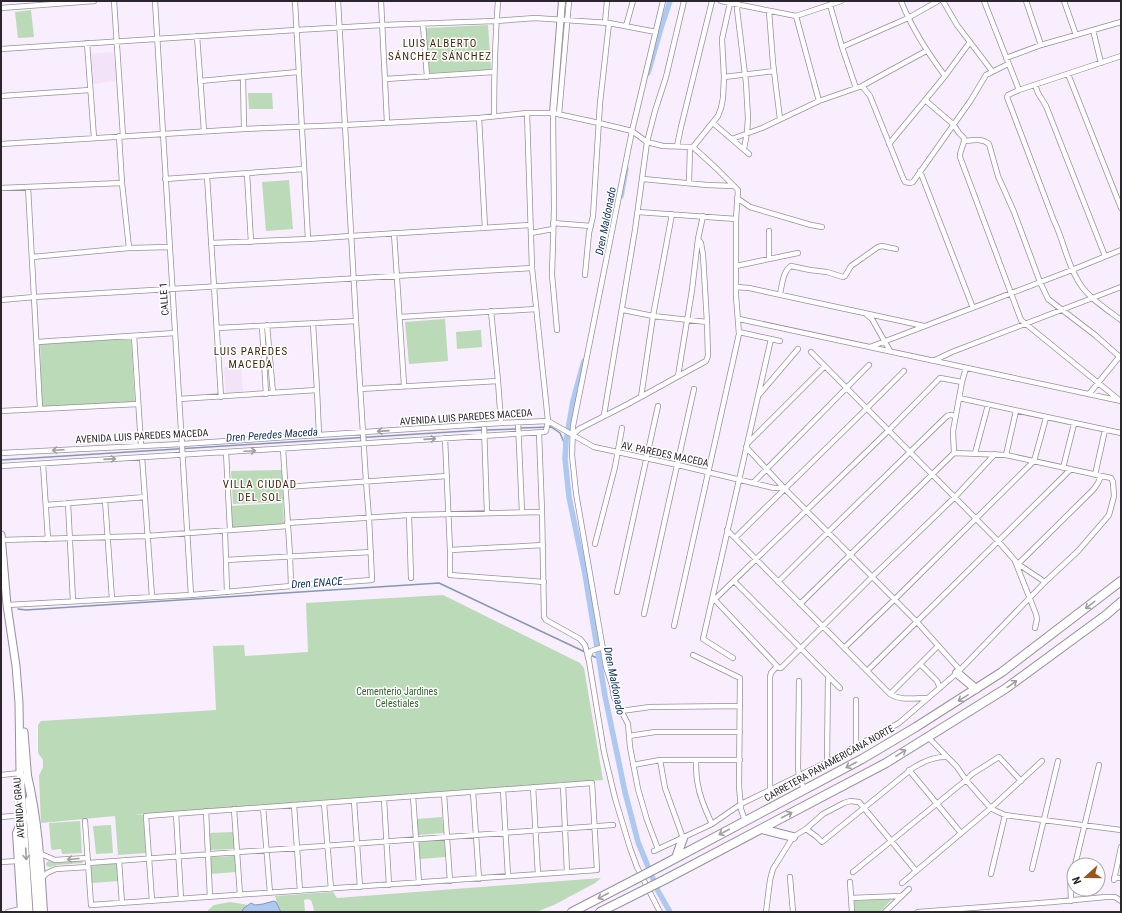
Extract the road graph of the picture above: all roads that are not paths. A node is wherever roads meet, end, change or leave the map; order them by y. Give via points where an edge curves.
1 (17, 1) edge
2 (94, 1) edge
3 (114, 1) edge
4 (155, 1) edge
5 (294, 1) edge
6 (338, 1) edge
7 (381, 1) edge
8 (498, 1) edge
9 (562, 1) edge
10 (570, 1) edge
11 (608, 1) edge
12 (632, 1) edge
13 (663, 1) edge
14 (684, 1) edge
15 (712, 1) edge
16 (721, 1) edge
17 (841, 1) edge
18 (901, 1) edge
19 (938, 1) edge
20 (943, 1) edge
21 (984, 1) edge
22 (1026, 1) edge
23 (1064, 1) edge
24 (54, 3) edge
25 (730, 3) junction
26 (737, 3) edge
27 (830, 5) junction
28 (17, 7) junction
29 (1, 8) edge
30 (769, 10) junction
31 (796, 16) junction
32 (908, 18) junction
33 (560, 19) junction
34 (568, 19) junction
35 (495, 21) junction
36 (1121, 22) edge
37 (607, 23) junction
38 (423, 24) junction
39 (382, 25) junction
40 (626, 26) junction
41 (340, 28) junction
42 (296, 30) junction
43 (1093, 30) junction
44 (656, 32) junction
45 (1076, 35) junction
46 (197, 36) junction
47 (158, 39) junction
48 (117, 42) junction
49 (970, 42) junction
50 (87, 43) junction
51 (1041, 45) junction
52 (842, 47) junction
53 (1, 49) edge
54 (926, 51) junction
55 (1121, 56) edge
56 (1006, 58) junction
57 (1101, 63) junction
58 (1008, 64) junction
59 (774, 71) junction
60 (992, 71) junction
61 (298, 72) junction
62 (494, 72) junction
63 (745, 74) junction
64 (1068, 74) junction
65 (945, 76) junction
66 (243, 77) junction
67 (427, 77) junction
68 (724, 77) junction
69 (385, 79) junction
70 (200, 81) junction
71 (1035, 85) junction
72 (862, 86) junction
73 (856, 88) junction
74 (90, 90) junction
75 (1019, 90) junction
76 (1, 96) edge
77 (925, 100) junction
78 (819, 101) junction
79 (527, 113) junction
80 (556, 113) junction
81 (494, 116) junction
82 (479, 118) junction
83 (780, 119) junction
84 (388, 122) junction
85 (599, 123) junction
86 (713, 123) junction
87 (953, 124) junction
88 (345, 125) junction
89 (302, 126) junction
90 (244, 129) junction
91 (204, 131) junction
92 (632, 131) junction
93 (747, 132) junction
94 (164, 134) junction
95 (121, 136) junction
96 (94, 138) junction
97 (732, 139) junction
98 (964, 141) junction
99 (647, 142) junction
100 (1, 144) edge
101 (889, 144) junction
102 (678, 146) junction
103 (691, 147) junction
104 (744, 150) junction
105 (749, 154) dead end
106 (304, 170) junction
107 (920, 171) junction
108 (247, 174) junction
109 (207, 176) junction
110 (165, 179) junction
111 (643, 179) junction
112 (122, 183) junction
113 (689, 183) junction
114 (734, 186) junction
115 (28, 187) junction
116 (1, 188) edge
117 (737, 198) junction
118 (1121, 208) edge
119 (638, 212) junction
120 (672, 214) junction
121 (703, 216) junction
122 (736, 219) junction
123 (554, 223) junction
124 (530, 225) junction
125 (591, 226) junction
126 (822, 226) dead end
127 (485, 228) junction
128 (553, 229) junction
129 (769, 231) dead end
130 (394, 233) junction
131 (531, 233) junction
132 (351, 236) junction
133 (308, 239) junction
134 (698, 239) junction
135 (251, 242) junction
136 (211, 244) junction
137 (169, 247) junction
138 (129, 248) junction
139 (896, 249) dead end
140 (1121, 250) edge
141 (798, 253) dead end
142 (1105, 256) junction
143 (32, 257) junction
144 (769, 259) junction
145 (736, 266) junction
146 (532, 268) junction
147 (1072, 270) junction
148 (397, 275) junction
149 (584, 275) dead end
150 (353, 278) junction
151 (1040, 282) junction
152 (213, 286) junction
153 (736, 287) junction
154 (1121, 287) edge
155 (172, 290) junction
156 (1011, 293) junction
157 (780, 294) junction
158 (34, 297) junction
159 (1092, 298) junction
160 (1, 300) edge
161 (973, 308) junction
162 (536, 309) junction
163 (622, 310) junction
164 (1062, 310) junction
165 (491, 311) junction
166 (865, 313) junction
167 (654, 316) junction
168 (400, 317) junction
169 (738, 319) junction
170 (687, 320) junction
171 (1121, 320) edge
172 (356, 321) junction
173 (707, 322) junction
174 (1025, 323) junction
175 (313, 324) junction
176 (268, 325) junction
177 (262, 326) junction
178 (925, 326) junction
179 (217, 328) junction
180 (557, 330) dead end
181 (175, 332) junction
182 (739, 332) junction
183 (134, 336) junction
184 (771, 339) junction
185 (780, 341) dead end
186 (37, 342) junction
187 (884, 342) junction
188 (870, 347) junction
189 (798, 349) dead end
190 (890, 351) junction
191 (811, 352) dead end
192 (1120, 357) edge
193 (933, 361) junction
194 (870, 365) dead end
195 (824, 366) junction
196 (966, 368) junction
197 (904, 371) dead end
198 (678, 376) junction
199 (498, 381) junction
200 (962, 382) junction
201 (1098, 383) junction
202 (404, 385) junction
203 (846, 388) junction
204 (360, 389) junction
205 (694, 389) dead end
206 (317, 390) junction
207 (272, 393) junction
208 (266, 394) junction
209 (1089, 394) junction
210 (221, 397) junction
211 (641, 397) junction
212 (757, 397) junction
213 (959, 398) junction
214 (179, 400) junction
215 (1120, 401) edge
216 (138, 404) junction
217 (988, 405) junction
218 (658, 406) dead end
219 (40, 408) junction
220 (867, 409) junction
221 (1, 411) edge
222 (1016, 411) junction
223 (604, 415) junction
224 (956, 416) junction
225 (1046, 418) junction
226 (548, 421) junction
227 (518, 422) junction
228 (501, 423) junction
229 (1074, 424) junction
230 (484, 425) junction
231 (622, 428) dead end
232 (1105, 430) junction
233 (888, 431) junction
234 (363, 433) junction
235 (539, 433) junction
236 (1121, 433) edge
237 (518, 434) junction
238 (319, 435) junction
239 (573, 435) junction
240 (485, 436) junction
241 (445, 438) junction
242 (363, 443) junction
243 (182, 444) junction
244 (141, 445) junction
245 (747, 445) junction
246 (283, 449) junction
247 (226, 452) junction
248 (617, 452) junction
249 (910, 452) junction
250 (1, 453) edge
251 (954, 453) junction
252 (975, 453) junction
253 (183, 454) junction
254 (995, 454) junction
255 (1006, 455) junction
256 (142, 457) junction
257 (647, 458) junction
258 (1034, 461) junction
259 (43, 464) junction
260 (678, 465) junction
261 (1, 466) edge
262 (1063, 468) junction
263 (766, 469) junction
264 (1071, 469) junction
265 (708, 472) junction
266 (932, 475) junction
267 (1095, 475) junction
268 (447, 476) junction
269 (1101, 476) junction
270 (739, 479) junction
271 (366, 481) junction
272 (753, 483) junction
273 (285, 487) junction
274 (784, 488) junction
275 (145, 497) junction
276 (955, 497) junction
277 (105, 500) junction
278 (68, 503) junction
279 (46, 505) junction
280 (806, 510) junction
281 (487, 512) junction
282 (522, 512) junction
283 (542, 512) junction
284 (448, 514) junction
285 (409, 515) junction
286 (369, 518) junction
287 (975, 518) junction
288 (288, 525) junction
289 (727, 530) junction
290 (228, 531) junction
291 (828, 532) junction
292 (188, 534) junction
293 (1, 535) edge
294 (147, 536) junction
295 (108, 537) junction
296 (70, 538) junction
297 (735, 538) junction
298 (48, 539) junction
299 (1, 540) edge
300 (998, 541) junction
301 (595, 544) dead end
302 (543, 545) junction
303 (450, 550) junction
304 (371, 552) junction
305 (850, 554) junction
306 (290, 556) junction
307 (1013, 558) junction
308 (756, 559) junction
309 (226, 560) junction
310 (1018, 564) junction
311 (872, 576) junction
312 (411, 578) dead end
313 (734, 581) junction
314 (1121, 581) edge
315 (544, 582) junction
316 (778, 582) junction
317 (1045, 582) junction
318 (291, 586) junction
319 (227, 592) junction
320 (617, 592) dead end
321 (191, 595) junction
322 (152, 597) junction
323 (112, 599) junction
324 (895, 599) junction
325 (1029, 599) junction
326 (73, 601) junction
327 (713, 602) junction
328 (1121, 602) edge
329 (800, 604) junction
330 (7, 605) junction
331 (644, 614) dead end
332 (917, 622) junction
333 (674, 626) dead end
334 (823, 627) junction
335 (1035, 628) dead end
336 (938, 646) junction
337 (603, 647) junction
338 (844, 648) junction
339 (800, 649) junction
340 (693, 655) dead end
341 (588, 658) junction
342 (733, 658) dead end
343 (920, 664) junction
344 (777, 666) junction
345 (867, 671) junction
346 (958, 671) junction
347 (828, 676) junction
348 (799, 681) dead end
349 (840, 688) dead end
350 (940, 688) junction
351 (976, 689) junction
352 (890, 694) junction
353 (928, 698) junction
354 (856, 700) dead end
355 (740, 706) junction
356 (621, 711) junction
357 (740, 732) junction
358 (629, 736) junction
359 (928, 737) junction
360 (856, 746) junction
361 (947, 757) junction
362 (660, 760) junction
363 (696, 760) junction
364 (740, 760) junction
365 (1042, 761) dead end
366 (1058, 761) dead end
367 (827, 762) junction
368 (633, 765) junction
369 (1099, 765) dead end
370 (909, 770) junction
371 (24, 774) junction
372 (1, 775) edge
373 (799, 776) junction
374 (966, 780) junction
375 (1021, 781) junction
376 (563, 785) junction
377 (533, 787) junction
378 (804, 789) junction
379 (503, 790) junction
380 (770, 790) junction
381 (473, 792) junction
382 (444, 794) junction
383 (413, 796) junction
384 (384, 798) junction
385 (354, 801) junction
386 (324, 803) junction
387 (937, 803) junction
388 (741, 804) junction
389 (294, 805) junction
390 (264, 807) junction
391 (864, 807) junction
392 (991, 808) junction
393 (234, 809) junction
394 (206, 811) junction
395 (176, 814) junction
396 (1005, 815) junction
397 (24, 816) junction
398 (1, 817) edge
399 (85, 820) dead end
400 (1044, 820) junction
401 (745, 821) junction
402 (712, 824) junction
403 (613, 825) dead end
404 (1085, 825) junction
405 (595, 826) junction
406 (565, 829) junction
407 (762, 829) junction
408 (806, 829) junction
409 (1121, 830) edge
410 (535, 831) junction
411 (506, 833) junction
412 (961, 833) junction
413 (476, 835) junction
414 (446, 837) junction
415 (793, 837) junction
416 (683, 838) junction
417 (416, 839) junction
418 (891, 840) junction
419 (386, 842) junction
420 (357, 844) junction
421 (328, 846) junction
422 (1121, 847) edge
423 (297, 848) junction
424 (267, 850) junction
425 (237, 852) junction
426 (39, 853) junction
427 (208, 854) junction
428 (179, 857) junction
429 (1077, 857) edge
430 (87, 858) junction
431 (676, 858) junction
432 (149, 859) junction
433 (18, 861) junction
434 (119, 861) junction
435 (1, 862) edge
436 (88, 865) junction
437 (1032, 869) dead end
438 (916, 871) junction
439 (567, 872) junction
440 (853, 872) dead end
441 (538, 874) junction
442 (992, 874) dead end
443 (508, 876) junction
444 (790, 877) dead end
445 (479, 878) junction
446 (1121, 878) edge
447 (41, 879) junction
448 (450, 881) junction
449 (850, 882) dead end
450 (419, 883) junction
451 (902, 883) dead end
452 (389, 885) junction
453 (360, 887) junction
454 (331, 889) junction
455 (908, 889) dead end
456 (300, 892) junction
457 (270, 893) junction
458 (240, 895) junction
459 (901, 896) junction
460 (210, 897) junction
461 (1071, 897) edge
462 (851, 898) junction
463 (181, 899) junction
464 (1071, 900) junction
465 (152, 901) junction
466 (1121, 901) edge
467 (122, 903) junction
468 (975, 910) edge
469 (24, 911) edge
470 (947, 911) edge
471 (8, 912) edge
472 (37, 912) edge
473 (43, 912) edge
474 (572, 912) edge
475 (600, 912) edge
476 (660, 912) edge
477 (766, 912) edge
478 (793, 912) edge
479 (852, 912) edge
480 (885, 912) edge
481 (918, 912) edge

1 - 28 street
2 - 24 street
3 - 48 street
4 - 47 street, CALLE 1
5 - 42 street
6 - 41 street
7 - 39 street
8 - 35 street
9 - 33 street
10 - 34 street
11 - 37 street
12 - 40 street
13 - 44 street
14 - 99 street
15 - 102 street
16 - 25 street
17 - 27 street
18 - 32 street
19 - 32 street
20 - 49 street via 957,26
21 - 56 street
22 - 51 street
23 - 45 street
24 - 28 street
25 - 26 street
25 - 68 street via 722,39
26 - 30 street
26 - 63 street
27 - 31 street
27 - 52 street
28 - 29 street
30 - 31 street
30 - 59 street
31 - 78 street
32 - 52 street
32 - 54 street
33 - 34 street
33 - 35 street
33 - 80 street
34 - 37 street
34 - 80 street
35 - 38 street
35 - 62 street
36 - 43 street
37 - 40 street
37 - 85 street
38 - 39 street
38 - 67 street
39 - 41 street
39 - 69 street
40 - 44 street
41 - 42 street
41 - 88 street
42 - 46 street
42 - 61 street
43 - 45 street
43 - 57 street
44 - 92 street
45 - 51 street
46 - 47 street
46 - 70 street
47 - 48 street
47 - 94 street, CALLE 1
48 - 50 street
48 - 95 street
49 - 60 street
49 - 65 street
50 - 53 street
50 - 74 street
51 - 56 street
52 - 73 street
54 - 65 street
54 - 72 street
55 - 57 street
56 - 58 street
57 - 64 street
58 - 60 street
58 - 75 street
59 - 63 street
59 - 83 street
60 - 87 street via 986,75
61 - 66 street
61 - 89 street
62 - 67 street
62 - 81 street
63 - 68 street
63 - 93 street
64 - 71 street
64 - 118 street
65 - 77 street
66 - 70 street
66 - 90 street
67 - 69 street
68 - 86 street via 723,98 718,116
69 - 84 street
70 - 91 street
71 - 75 street
71 - 142 street via 1046,106
72 - 73 street
72 - 101 street via 870,96
73 - 78 street
74 - 76 street
74 - 96 street
75 - 147 street via 1007,97
77 - 87 street
77 - 101 street
78 - 83 street
79 - 80 street
79 - 81 street
79 - 124 street
80 - 85 street
80 - 123 street
81 - 82 street
82 - 84 street
82 - 127 street
83 - 93 street
84 - 88 street
85 - 92 street
85 - 125 street
86 - 97 street
86 - 103 street
87 - 98 street
87 - 107 street
88 - 89 street
88 - 132 street
89 - 90 street
89 - 106 street
90 - 91 street
91 - 94 street
92 - 99 street
92 - 239 street
93 - 97 street
93 - 104 street
94 - 95 street
94 - 110 street, CALLE 1
95 - 96 street
95 - 112 street
96 - 100 street
97 - 104 street
98 - 151 street via 979,140 989,144 998,176
98 - 156 street via 960,157
99 - 102 street
99 - 111 street
101 - 107 street via 905,182 913,182
102 - 103 street
103 - 113 street
103 - 114 street
104 - 105 street
106 - 108 street
106 - 133 street
107 - 161 street
108 - 109 street
108 - 135 street
109 - 110 street
109 - 136 street
110 - 137 street, CALLE 1
111 - 113 street
111 - 119 street
112 - 115 street
112 - 138 street
113 - 114 street
114 - 117 street via 738,190
115 - 116 street
115 - 143 street
117 - 122 street
117 - 126 street via 750,207
119 - 120 street
119 - 163 street
120 - 121 street
120 - 167 street
121 - 122 street
121 - 134 street
122 - 145 street
123 - 125 street
123 - 128 street
124 - 127 street
124 - 131 street
125 - 149 street
127 - 130 street
128 - 131 street
128 - 180 street via 552,275
129 - 144 street
130 - 132 street
130 - 148 street
131 - 146 street
132 - 133 street
132 - 150 street
133 - 135 street
134 - 170 street
134 - 173 street via 703,255
135 - 136 street
136 - 152 street
137 - 138 street
137 - 155 street, CALLE 1
138 - 143 street
139 - 157 street via 878,247 851,266 844,276 788,267
140 - 142 street
141 - 144 street
142 - 147 street
143 - 158 street
144 - 145 street
145 - 153 street
146 - 148 street
146 - 162 street
147 - 151 street
147 - 159 street
148 - 150 street
148 - 168 street
150 - 152 street
150 - 172 street
151 - 156 street
151 - 164 street via 1048,300
152 - 155 street
152 - 179 street
153 - 157 street
153 - 169 street
154 - 159 street
155 - 158 street
155 - 181 street, CALLE 1
156 - 161 street
156 - 174 street via 1021,320
157 - 166 street
158 - 160 street
158 - 186 street
159 - 164 street
159 - 171 street
161 - 178 street
162 - 165 street
162 - 226 street
163 - 167 street
163 - 223 street
164 - 174 street
164 - 192 street
165 - 168 street
165 - 199 street
166 - 178 street
166 - 187 street via 872,319
167 - 170 street
167 - 211 street
168 - 202 street
169 - 182 street
169 - 188 street
170 - 173 street
170 - 198 street
172 - 175 street
172 - 204 street
173 - 198 street via 708,359
174 - 193 street
174 - 201 street
175 - 176 street
175 - 206 street
176 - 177 street
176 - 207 street
177 - 179 street
177 - 208 street
178 - 187 street
179 - 210 street
181 - 183 street
181 - 214 street, CALLE 1
182 - 184 street
182 - 265 street
183 - 186 street
183 - 216 street
184 - 185 street
184 - 212 street
186 - 219 street
187 - 188 street
187 - 190 street
188 - 190 street
189 - 212 street
190 - 193 street
191 - 195 street
192 - 201 street
193 - 196 street
194 - 203 street
195 - 203 street
195 - 245 street
196 - 200 street
196 - 209 street
197 - 220 street
198 - 211 street
199 - 202 street
199 - 228 street
200 - 213 street
200 - 233 street via 940,378
201 - 209 street
201 - 215 street
202 - 204 street
203 - 220 street
203 - 263 street
204 - 234 street
205 - 260 street
206 - 207 street
206 - 238 street
207 - 208 street
208 - 210 street
209 - 215 street
210 - 214 street
211 - 223 street
212 - 245 street
213 - 217 street
213 - 224 street
214 - 243 street, CALLE 1
216 - 219 street
216 - 244 street
217 - 222 street
217 - 252 street
218 - 257 street
219 - 221 street
220 - 233 street
220 - 274 street
222 - 225 street
222 - 255 street
223 - 239 street
224 - 249 street via 947,416
224 - 251 street via 953,431
225 - 229 street
225 - 258 street
226 - 227 street, AVENIDA LUIS PAREDES MACEDA
226 - 235 street via 546,431
226 - 239 street, AV. PAREDES MACEDA
227 - 228 street, AVENIDA LUIS PAREDES MACEDA
227 - 237 street
228 - 230 street, AVENIDA LUIS PAREDES MACEDA
229 - 232 street
229 - 262 street
230 -> 234 street, AVENIDA LUIS PAREDES MACEDA
230 - 240 street
231 - 248 street
232 - 236 street
232 - 267 street
233 - 249 street
233 - 280 street
234 - 238 street, AVENIDA LUIS PAREDES MACEDA
234 - 242 street
235 - 237 street, AVENIDA LUIS PAREDES MACEDA
235 - 283 street
237 - 240 street, AVENIDA LUIS PAREDES MACEDA
237 - 282 street
238 - 243 street, AVENIDA LUIS PAREDES MACEDA
239 - 248 street, AV. PAREDES MACEDA via 594,447
239 - 337 street via 572,455 576,493
240 - 241 street, AVENIDA LUIS PAREDES MACEDA
240 - 281 street
242 -> 241 street, AVENIDA LUIS PAREDES MACEDA
241 - 268 street
242 - 246 street, AVENIDA LUIS PAREDES MACEDA
242 - 271 street
243 - 244 street, AVENIDA LUIS PAREDES MACEDA
243 - 253 street, CALLE 1
244 -> 250 street, AVENIDA LUIS PAREDES MACEDA
245 - 263 street
245 - 270 street
247 -> 246 street, AVENIDA LUIS PAREDES MACEDA
246 - 273 street
247 - 253 street, AVENIDA LUIS PAREDES MACEDA
247 - 290 street
248 - 257 street, AV. PAREDES MACEDA
248 - 301 street
249 - 266 street
249 - 291 street
251 - 252 street
251 - 266 street
252 - 254 street
253 - 256 street, AVENIDA LUIS PAREDES MACEDA
253 - 292 street, CALLE 1
254 - 255 street
254 - 276 street
255 - 258 street
259 -> 256 street, AVENIDA LUIS PAREDES MACEDA
256 - 275 street
257 - 260 street, AV. PAREDES MACEDA
257 - 320 street
258 - 262 street
258 - 287 street
259 - 261 street, AVENIDA LUIS PAREDES MACEDA
259 - 279 street
260 - 265 street, AV. PAREDES MACEDA
260 - 331 street
262 - 264 street
263 - 272 street
263 - 274 street
264 - 267 street
264 - 300 street
265 - 270 street, AV. PAREDES MACEDA
265 - 333 street
266 - 276 street
266 - 305 street
267 - 269 street
268 - 271 street
268 - 284 street
269 - 310 street via 1093,490
269 - 317 street via 1111,478 1113,482 1114,496 1109,515 1078,551
270 - 272 street, AV. PAREDES MACEDA
270 - 289 street
271 - 273 street
271 - 286 street
272 - 274 street, AV. PAREDES MACEDA
273 - 288 street
274 - 280 street
274 - 297 street
275 - 277 street
275 - 294 street
276 - 287 street
276 - 311 street
277 - 278 street
277 - 295 street
278 - 279 street
278 - 296 street
279 - 298 street
280 - 291 street
280 - 308 street
281 - 282 street
281 - 284 street
282 - 283 street
283 - 302 street
284 - 285 street
284 - 303 street
285 - 286 street
285 - 312 street
286 - 288 street
286 - 304 street
287 - 300 street
287 - 324 street
288 - 290 street
288 - 306 street
289 - 297 street
289 - 327 street
290 - 292 street
290 - 309 street
291 - 305 street
291 - 316 street
292 - 294 street
292 - 321 street, CALLE 1
293 - 299 main road, AVENIDA GRAU
294 - 295 street
294 - 322 street
295 - 296 street
295 - 323 street
296 - 298 street
296 - 326 street
297 - 308 street
298 - 299 street
299 - 330 main road, AVENIDA GRAU
300 - 307 street
300 - 332 street
302 - 303 street
302 - 315 street
303 - 315 street via 450,575
304 - 306 street
304 - 318 street via 372,580
305 - 311 street
305 - 329 street
306 - 309 street
306 - 318 street
307 - 310 street
307 - 325 street
308 - 313 street
308 - 316 street
309 - 319 street
310 - 317 street
311 - 324 street
311 - 334 street
313 - 327 street
313 - 339 street
314 -> 351 highway, CARRETERA PANAMERICANA NORTE
315 - 341 street via 546,620 583,641
316 - 329 street
317 - 325 street
318 - 319 street
319 - 321 street
321 - 322 street
322 - 323 street
323 - 326 street
324 - 332 street
324 - 338 street
325 - 335 street via 1036,614
325 - 346 street
326 - 330 street
327 - 342 street via 703,639
327 - 344 street
359 -> 328 highway via 1005,689
329 - 334 street
330 - 371 main road, AVENIDA GRAU via 19,703 24,720
332 - 336 street
332 - 345 street
334 - 338 street
334 - 339 street
336 - 343 street
336 - 346 street
337 - 341 street via 591,651
337 - 356 street via 614,698
338 - 345 street
339 - 344 street via 783,667
339 - 347 street
340 - 355 street via 740,678
341 - 476 street via 604,752 615,798 637,867
343 - 350 street via 937,681
343 - 352 street
344 - 380 street via 770,677
345 - 352 street
346 - 350 street
346 - 351 highway
347 - 349 street
347 - 367 street
348 - 373 street
350 - 353 street
351 -> 378 highway, CARRETERA PANAMERICANA NORTE via 862,759
352 - 353 street via 897,698
353 - 360 street via 899,723
354 - 360 street
355 - 356 street via 650,706
355 - 357 street
356 - 358 street via 628,724
357 - 358 street via 655,732
357 - 364 street
358 - 368 street
359 - 361 street
407 -> 359 highway via 886,763
360 - 367 street
361 - 370 street via 929,759
361 - 374 street
362 - 363 street
362 - 368 street
362 - 416 street via 666,788
363 - 364 street
363 - 402 street via 699,792
364 - 388 street
365 - 375 street
366 - 400 street
367 - 373 street
368 - 416 street via 656,850
369 - 404 street
370 - 387 street
370 - 391 street
371 - 372 street
371 - 397 main road, AVENIDA GRAU
371 - 426 highway via 37,824
371 - 472 main road, AVENIDA GRAU
373 - 378 street
373 - 380 street
374 - 375 street via 999,757
374 - 387 street
374 - 392 street
375 - 392 street
376 - 377 street
376 - 405 street via 592,783
376 - 406 street
377 - 379 street
377 - 410 street
378 - 401 highway, CARRETERA PANAMERICANA NORTE
379 - 381 street
379 - 411 street
380 - 388 street
381 - 382 street
381 - 413 street
382 - 383 street
382 - 414 street
383 - 384 street
383 - 417 street
384 - 385 street
384 - 419 street
385 - 386 street
385 - 420 street
386 - 389 street
386 - 421 street
387 - 412 street
387 - 418 street
388 - 401 street
388 - 402 street
389 - 390 street
389 - 423 street
390 - 393 street
390 - 424 street
391 - 408 street via 859,802 847,802 823,814
391 - 408 street via 822,842
391 - 418 street
392 - 396 street
392 - 412 street
393 - 394 street
393 - 425 street
394 - 395 street
394 - 427 street
395 - 428 street
395 - 432 street via 146,816
396 - 400 street
396 - 442 street
397 - 398 street
397 - 433 highway via 17,833
397 -> 469 main road, AVENIDA GRAU
399 - 430 street
400 - 404 street
400 - 437 street
401 -> 431 highway, CARRETERA PANAMERICANA NORTE
402 - 416 street
403 - 405 street
404 - 409 street
404 - 429 street
405 - 406 street
405 - 439 street via 597,870
406 - 410 street
406 - 439 street
407 - 415 highway
407 - 475 highway, bridge
408 - 415 street
410 - 411 street
410 - 441 street
411 - 413 street
411 - 443 street
412 - 438 street
413 - 414 street
413 - 445 street
414 - 417 street
414 - 448 street
415 - 477 street via 773,869
416 - 431 highway
417 - 419 street
417 - 450 street
418 - 438 street
418 - 440 street
419 - 420 street
419 - 452 street
420 - 421 street
420 - 453 street
421 - 423 street
421 - 454 street
422 - 446 street via 1114,879
423 - 424 street
423 - 456 street
424 - 425 street
424 - 457 street
425 - 427 street
425 - 458 street
430 -> 426 street via 55,860
426 - 447 highway
427 - 428 street
427 - 460 street
428 - 432 street
428 - 463 street
430 - 436 street
431 -> 474 highway, CARRETERA PANAMERICANA NORTE, bridge
432 - 434 street
432 - 465 street
433 - 435 street
433 - 469 highway
434 - 436 street
434 - 467 street
436 - 447 street via 56,869 46,873
436 - 467 street via 91,905
438 - 451 street
439 - 441 street
441 - 443 street
443 - 445 street
444 - 478 street
445 - 448 street
447 - 473 highway
448 - 450 street
449 - 462 street
450 - 452 street
452 - 453 street
453 - 454 street
454 - 456 street
455 - 459 street
456 - 457 street
457 - 458 street
458 - 460 street
459 - 462 street
459 - 480 street
460 - 463 street
461 - 464 street
462 - 479 street
463 - 465 street
464 - 466 street via 1115,897
464 - 468 street
465 - 467 street
468 - 470 street
469 - 471 street
470 - 481 street

